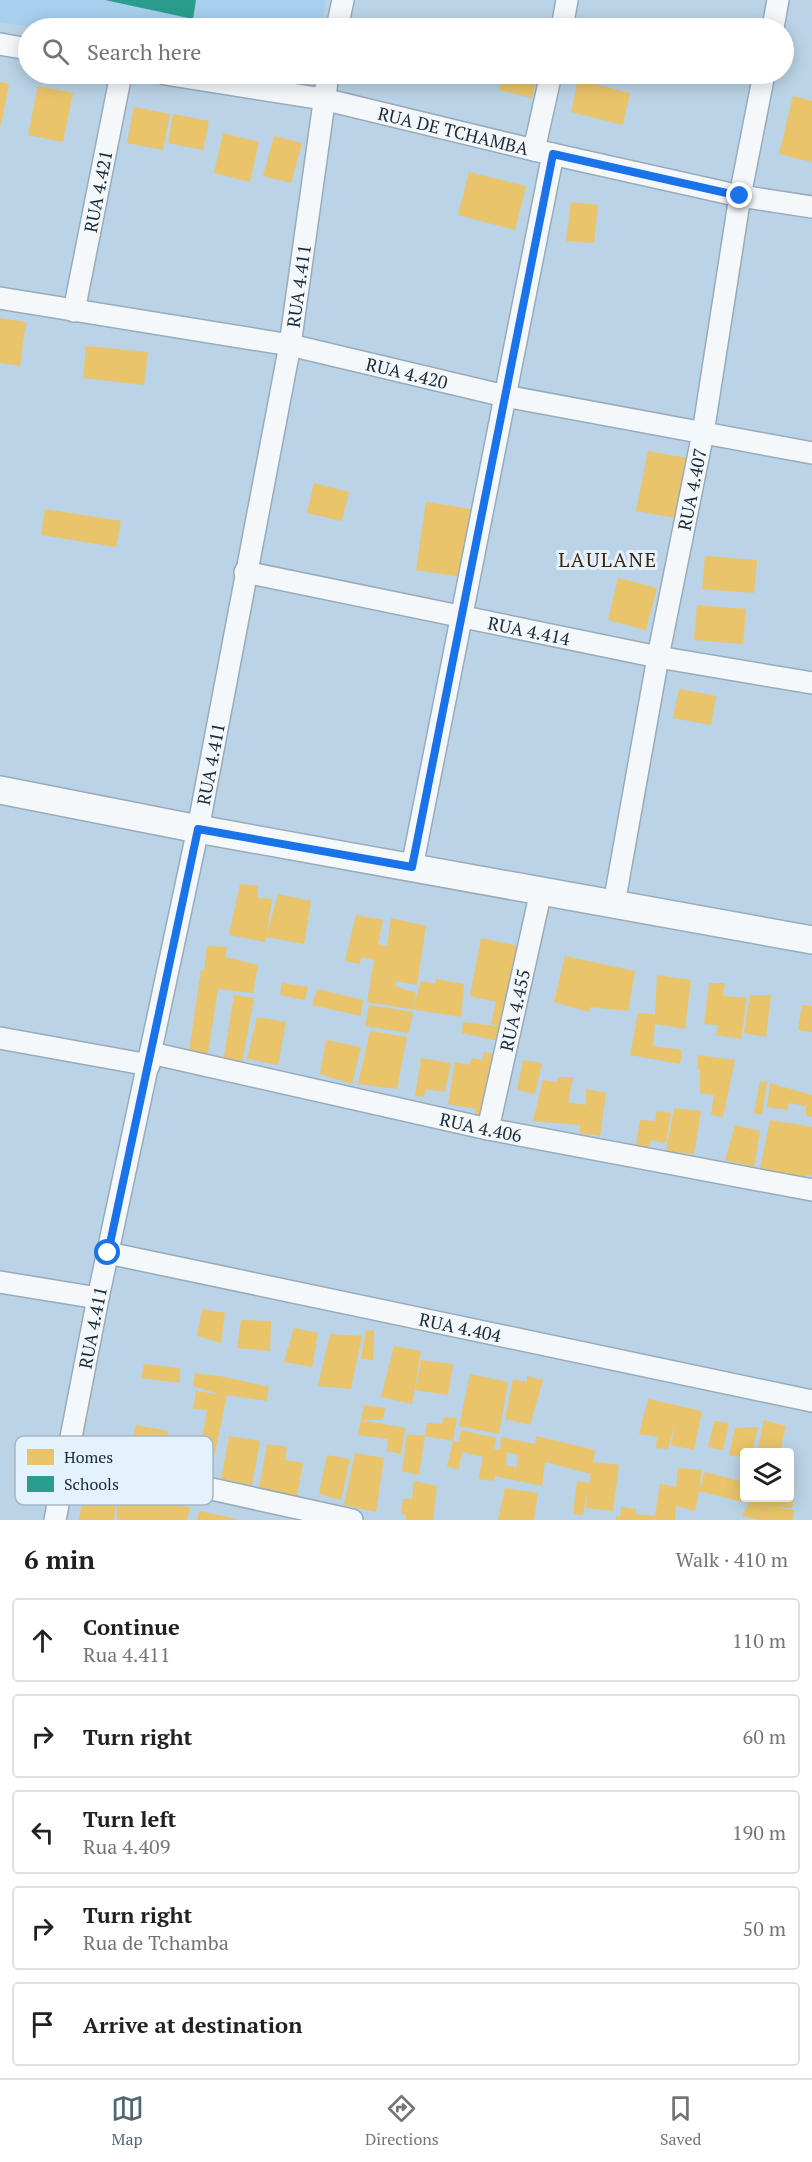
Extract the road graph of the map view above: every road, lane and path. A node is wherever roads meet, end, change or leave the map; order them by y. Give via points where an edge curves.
1 (342, 0) edge
2 (567, 0) edge
3 (778, 0) edge
4 (339, 18) edge
5 (564, 18) edge
6 (775, 18) edge
7 (0, 44) edge
8 (18, 47) edge
9 (119, 84) edge
10 (228, 84) edge
11 (326, 84) edge
12 (550, 84) edge
13 (762, 84) edge
14 (323, 99) junction
15 (543, 152) junction
16 (740, 196) junction
17 (812, 207) edge
18 (0, 298) edge
19 (74, 311) junction
20 (290, 345) junction
21 (505, 396) junction
22 (703, 433) junction
23 (812, 453) edge
24 (245, 573) junction
25 (462, 617) junction
26 (658, 657) junction
27 (812, 683) edge
28 (0, 790) edge
29 (198, 829) junction
30 (412, 867) junction
31 (541, 891) junction
32 (615, 904) junction
33 (812, 940) edge
34 (0, 1038) edge
35 (150, 1059) junction
36 (488, 1129) junction
37 (812, 1190) edge
38 (108, 1253) junction
39 (0, 1282) edge
40 (98, 1298) junction
41 (812, 1401) edge
42 (70, 1436) edge
43 (213, 1489) edge
44 (58, 1505) edge
45 (55, 1520) edge
46 (352, 1520) edge

1 - 4 street
2 - 5 street
3 - 6 street
7 - 8 street
9 - 19 street, RUA 4.421
10 - 14 street, RUA DE TCHAMBA
11 - 14 street, RUA 4.411
12 - 15 street
13 - 16 street, RUA 4.407
14 - 15 street, RUA DE TCHAMBA
14 - 20 street, RUA 4.411
15 - 16 street, RUA DE TCHAMBA
15 - 21 street
16 - 17 street, RUA DE TCHAMBA
16 - 22 street, RUA 4.407
18 - 19 street, RUA 4.420
19 - 20 street, RUA 4.420
20 - 21 street, RUA 4.420
20 - 24 street, RUA 4.411
21 - 22 street, RUA 4.420
21 - 25 street
22 - 23 street, RUA 4.420
22 - 26 street, RUA 4.407
24 - 25 street, RUA 4.414
24 - 29 street, RUA 4.411
25 - 26 street, RUA 4.414
25 - 30 street
26 - 27 street, RUA 4.414
26 - 32 street, RUA 4.407
28 - 29 street
29 - 30 street
29 - 35 street, RUA 4.411
30 - 31 street
31 - 32 street
31 - 36 street, RUA 4.455
32 - 33 street
34 - 35 street, RUA 4.406
35 - 36 street, RUA 4.406
35 - 38 street, RUA 4.411
36 - 37 street, RUA 4.406
38 - 40 street, RUA 4.411
38 - 41 street, RUA 4.404
39 - 40 street
40 - 42 street, RUA 4.411
43 - 46 street
44 - 45 street, RUA 4.411

